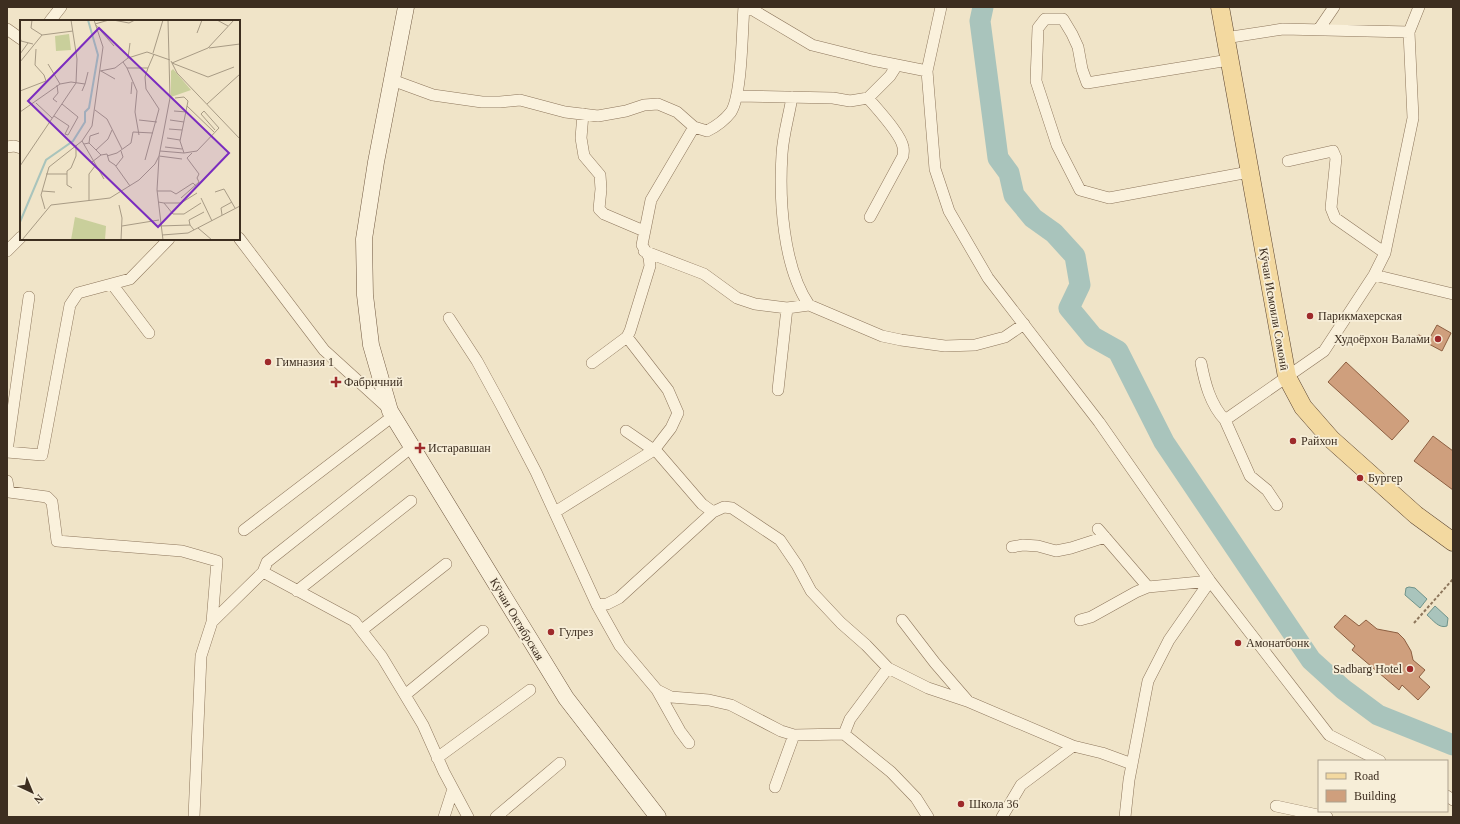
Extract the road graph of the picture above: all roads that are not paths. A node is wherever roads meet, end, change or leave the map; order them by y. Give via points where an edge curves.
1 (61, 7) edge
2 (406, 7) edge
3 (744, 7) edge
4 (748, 7) edge
5 (1220, 7) edge
6 (1334, 7) edge
7 (1419, 7) edge
8 (938, 9) edge
9 (51, 20) edge
10 (7, 29) edge
11 (1318, 29) junction
12 (1409, 32) junction
13 (20, 38) edge
14 (1225, 38) junction
15 (1229, 60) junction
16 (897, 65) junction
17 (927, 71) junction
18 (392, 80) junction
19 (738, 96) junction
20 (792, 97) junction
21 (868, 98) junction
22 (583, 114) junction
23 (694, 127) junction
24 (7, 147) edge
25 (20, 148) edge
26 (1288, 161) dead end
27 (1249, 172) junction
28 (870, 217) dead end
29 (644, 231) junction
30 (20, 238) edge
31 (240, 239) edge
32 (168, 240) edge
33 (7, 251) edge
34 (644, 251) junction
35 (1385, 253) junction
36 (1374, 275) junction
37 (112, 284) junction
38 (1453, 294) edge
39 (29, 297) dead end
40 (809, 305) junction
41 (786, 308) junction
42 (449, 318) dead end
43 (1024, 324) junction
44 (149, 333) dead end
45 (626, 337) junction
46 (1201, 362) dead end
47 (592, 363) dead end
48 (1287, 377) junction
49 (778, 390) dead end
50 (392, 413) junction
51 (1225, 420) junction
52 (626, 431) dead end
53 (412, 447) junction
54 (654, 450) junction
55 (7, 452) edge
56 (7, 481) edge
57 (411, 501) dead end
58 (1277, 505) dead end
59 (555, 512) junction
60 (713, 512) junction
61 (244, 530) dead end
62 (1453, 542) edge
63 (1012, 548) dead end
64 (446, 564) dead end
65 (262, 572) junction
66 (1210, 581) junction
67 (1148, 587) junction
68 (296, 591) junction
69 (597, 605) junction
70 (902, 620) dead end
71 (1080, 620) dead end
72 (212, 622) junction
73 (362, 630) junction
74 (483, 631) dead end
75 (888, 668) junction
76 (530, 690) dead end
77 (657, 690) junction
78 (405, 695) junction
79 (967, 701) junction
80 (844, 734) junction
81 (794, 735) junction
82 (689, 743) dead end
83 (1073, 746) junction
84 (437, 758) junction
85 (1378, 760) edge
86 (560, 764) dead end
87 (1132, 764) junction
88 (775, 787) dead end
89 (453, 789) junction
90 (1276, 806) dead end
91 (1128, 816) edge
92 (194, 817) edge
93 (444, 817) edge
94 (468, 817) edge
95 (496, 817) edge
96 (658, 817) edge
97 (928, 817) edge
98 (1002, 817) edge
99 (1327, 817) edge

1 - 9 street
2 - 18 main road, Кӯчаи Октябрская
3 - 19 street
4 - 16 street via 812,45
5 - 14 main road, Кӯчаи Исмоили Сомонӣ
6 - 11 street
7 - 12 street
8 - 17 street
10 - 13 street
11 - 12 street
11 - 14 street via 1283,29
12 - 35 street via 1413,118
14 - 15 main road, Кӯчаи Исмоили Сомонӣ
15 - 27 main road, Кӯчаи Исмоили Сомонӣ
15 - 27 street via 1087,83 1078,47 1063,19 1045,19 1038,28 1036,81 1057,145 1080,190 1109,198
16 - 17 street
16 - 21 street via 890,76
17 - 43 street via 935,169 949,211 988,278
18 - 22 street via 433,95 482,102 520,100
18 - 50 main road, Кӯчаи Октябрская via 364,238 365,295 371,345
19 - 20 street
19 - 23 street via 732,111 720,124 707,131
20 - 21 street via 850,101
20 - 40 street via 782,153 784,228 789,260 802,296
21 - 28 street via 899,137 903,146 903,156
22 - 23 street via 598,116 658,104 677,112
22 - 29 street via 581,138 584,156 600,176 599,209 604,214
23 - 29 street via 651,200
24 - 25 street
26 - 35 street via 1333,151 1336,158 1331,208 1335,218
27 - 48 main road, Кӯчаи Исмоили Сомонӣ
29 - 34 street
30 - 33 street
31 - 50 street via 324,350
32 - 37 street via 130,279
34 - 41 street via 704,274 737,298 755,304
34 - 45 street via 649,257 650,266
35 - 36 street
36 - 38 street
36 - 48 street via 1324,351
37 - 44 street
37 - 55 street via 78,293 70,305 42,454
39 - 55 street
40 - 41 street
40 - 43 street via 882,336 945,346 974,345 1004,337
41 - 49 street
42 - 59 street via 477,361
43 - 66 street via 1099,422
45 - 47 street
45 - 54 street via 668,390 678,413 671,428
46 - 51 street via 1206,384 1217,411
48 - 51 street
48 - 62 main road, Кӯчаи Исмоили Сомонӣ via 1303,407 1331,439 1416,515
50 - 53 main road, Кӯчаи Октябрская
50 - 61 street
51 - 58 street via 1250,476 1267,490
52 - 54 street
53 - 65 street via 267,562
53 - 96 main road, Кӯчаи Октябрская via 566,698
54 - 59 street
54 - 60 street via 702,504
56 - 72 street via 9,492 47,497 52,502 57,541 182,551 217,561
57 - 68 street
59 - 69 street
60 - 69 street via 620,598
60 - 75 street via 724,507 732,508 780,540 811,591
63 - 67 street via 1023,545 1038,546 1056,551 1071,548 1101,533
64 - 73 street
65 - 68 street
65 - 72 street
66 - 67 street
66 - 85 street via 1329,734
66 - 87 street via 1169,640 1148,681
67 - 71 street via 1091,618
68 - 73 street via 354,621
69 - 77 street via 620,646
70 - 79 street
72 - 92 street via 201,656
73 - 78 street
74 - 78 street
75 - 79 street via 928,688
75 - 80 street via 850,719
76 - 84 street
77 - 81 street via 671,698 709,700 731,705
77 - 82 street
78 - 84 street via 423,725
79 - 83 street
80 - 81 street
80 - 97 street via 891,772 916,798
81 - 88 street
83 - 87 street
83 - 98 street via 1021,785
84 - 89 street
86 - 95 street
87 - 91 street
89 - 93 street
89 - 94 street
90 - 99 street

